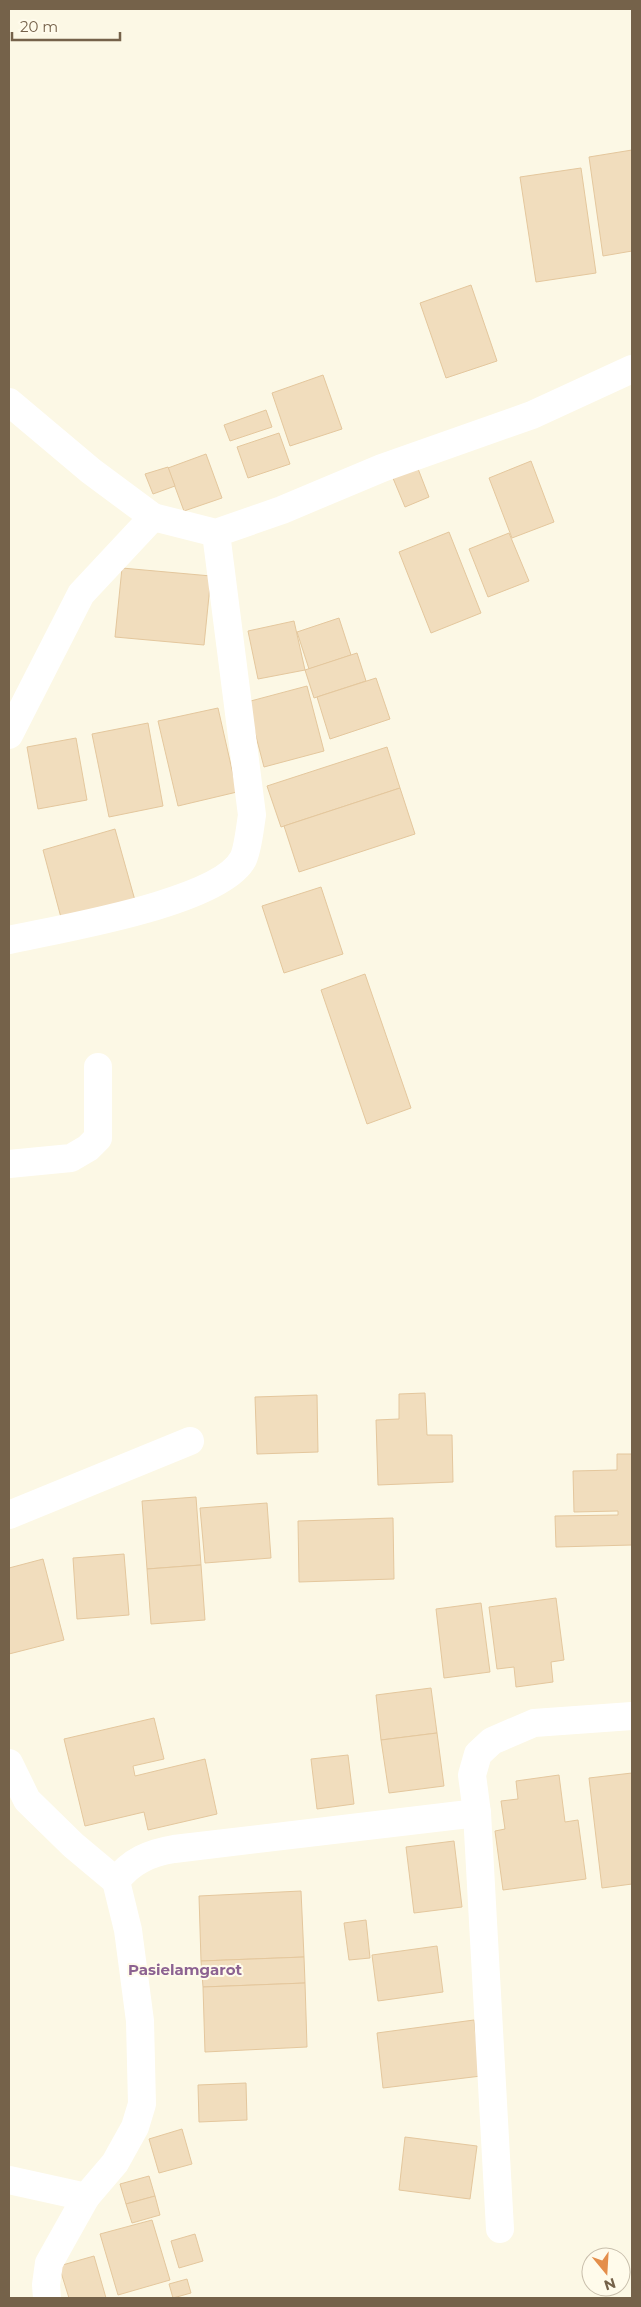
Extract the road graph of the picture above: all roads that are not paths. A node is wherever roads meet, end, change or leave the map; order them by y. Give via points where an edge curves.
1 (632, 369) edge
2 (9, 402) edge
3 (153, 517) junction
4 (216, 533) junction
5 (9, 735) edge
6 (9, 940) edge
7 (98, 1067) dead end
8 (9, 1164) edge
9 (190, 1441) dead end
10 (9, 1514) edge
11 (632, 1716) edge
12 (9, 1763) edge
13 (477, 1813) junction
14 (116, 1881) junction
15 (9, 2180) edge
16 (86, 2197) junction
17 (500, 2228) dead end
18 (47, 2298) edge

1 - 4 street via 532,415 382,468 282,510
2 - 3 street via 91,471
3 - 4 street
3 - 5 street via 81,594
4 - 6 street via 252,815 243,859 224,880 204,890 132,914
7 - 8 street via 98,1138 71,1158
9 - 10 street
11 - 13 street via 534,1723 492,1742 478,1754 472,1775
12 - 14 street via 27,1800
13 - 14 street via 174,1848 143,1857
13 - 17 street
14 - 16 street via 128,1930 140,2021 142,2104 135,2127 115,2163
15 - 16 street
16 - 18 street via 49,2263

